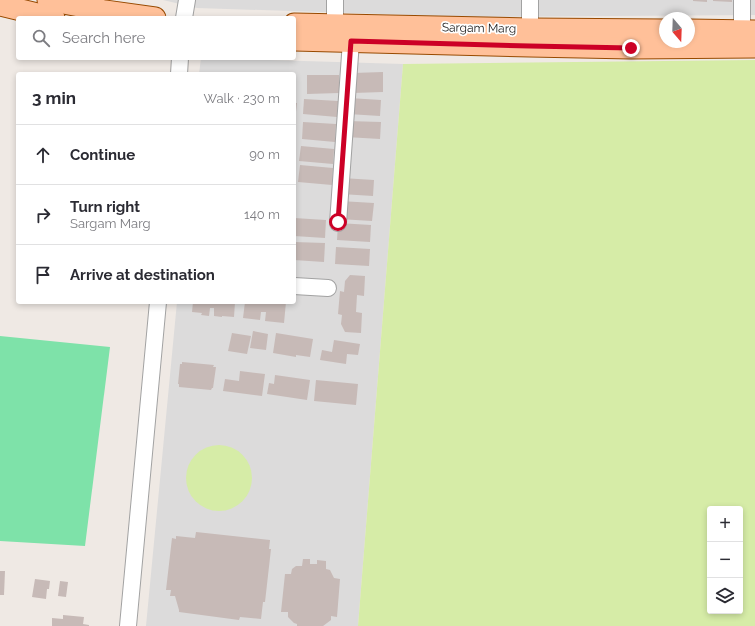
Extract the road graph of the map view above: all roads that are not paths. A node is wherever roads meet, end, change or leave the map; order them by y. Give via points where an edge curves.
1 (48, 0) edge
2 (188, 0) edge
3 (335, 0) edge
4 (530, 0) edge
5 (742, 0) edge
6 (0, 6) edge
7 (45, 16) edge
8 (141, 16) edge
9 (184, 16) edge
10 (296, 24) edge
11 (335, 25) junction
12 (530, 29) junction
13 (659, 30) edge
14 (695, 30) edge
15 (748, 31) edge
16 (296, 40) edge
17 (351, 41) junction
18 (755, 47) edge
19 (180, 60) edge
20 (179, 72) edge
21 (338, 222) dead end
22 (296, 286) edge
23 (328, 288) dead end
24 (158, 304) edge
25 (128, 626) edge

1 - 8 main road
2 - 9 street
3 - 11 street
4 - 12 street
5 - 15 street
6 - 7 main road
10 - 11 main road, Sargam Marg
11 - 12 main road, Sargam Marg
12 - 13 main road, Sargam Marg
14 - 15 main road
16 - 17 main road, Sargam Marg
17 - 18 main road, Sargam Marg via 631,48
17 - 21 street
19 - 20 street
22 - 23 street
24 - 25 street

